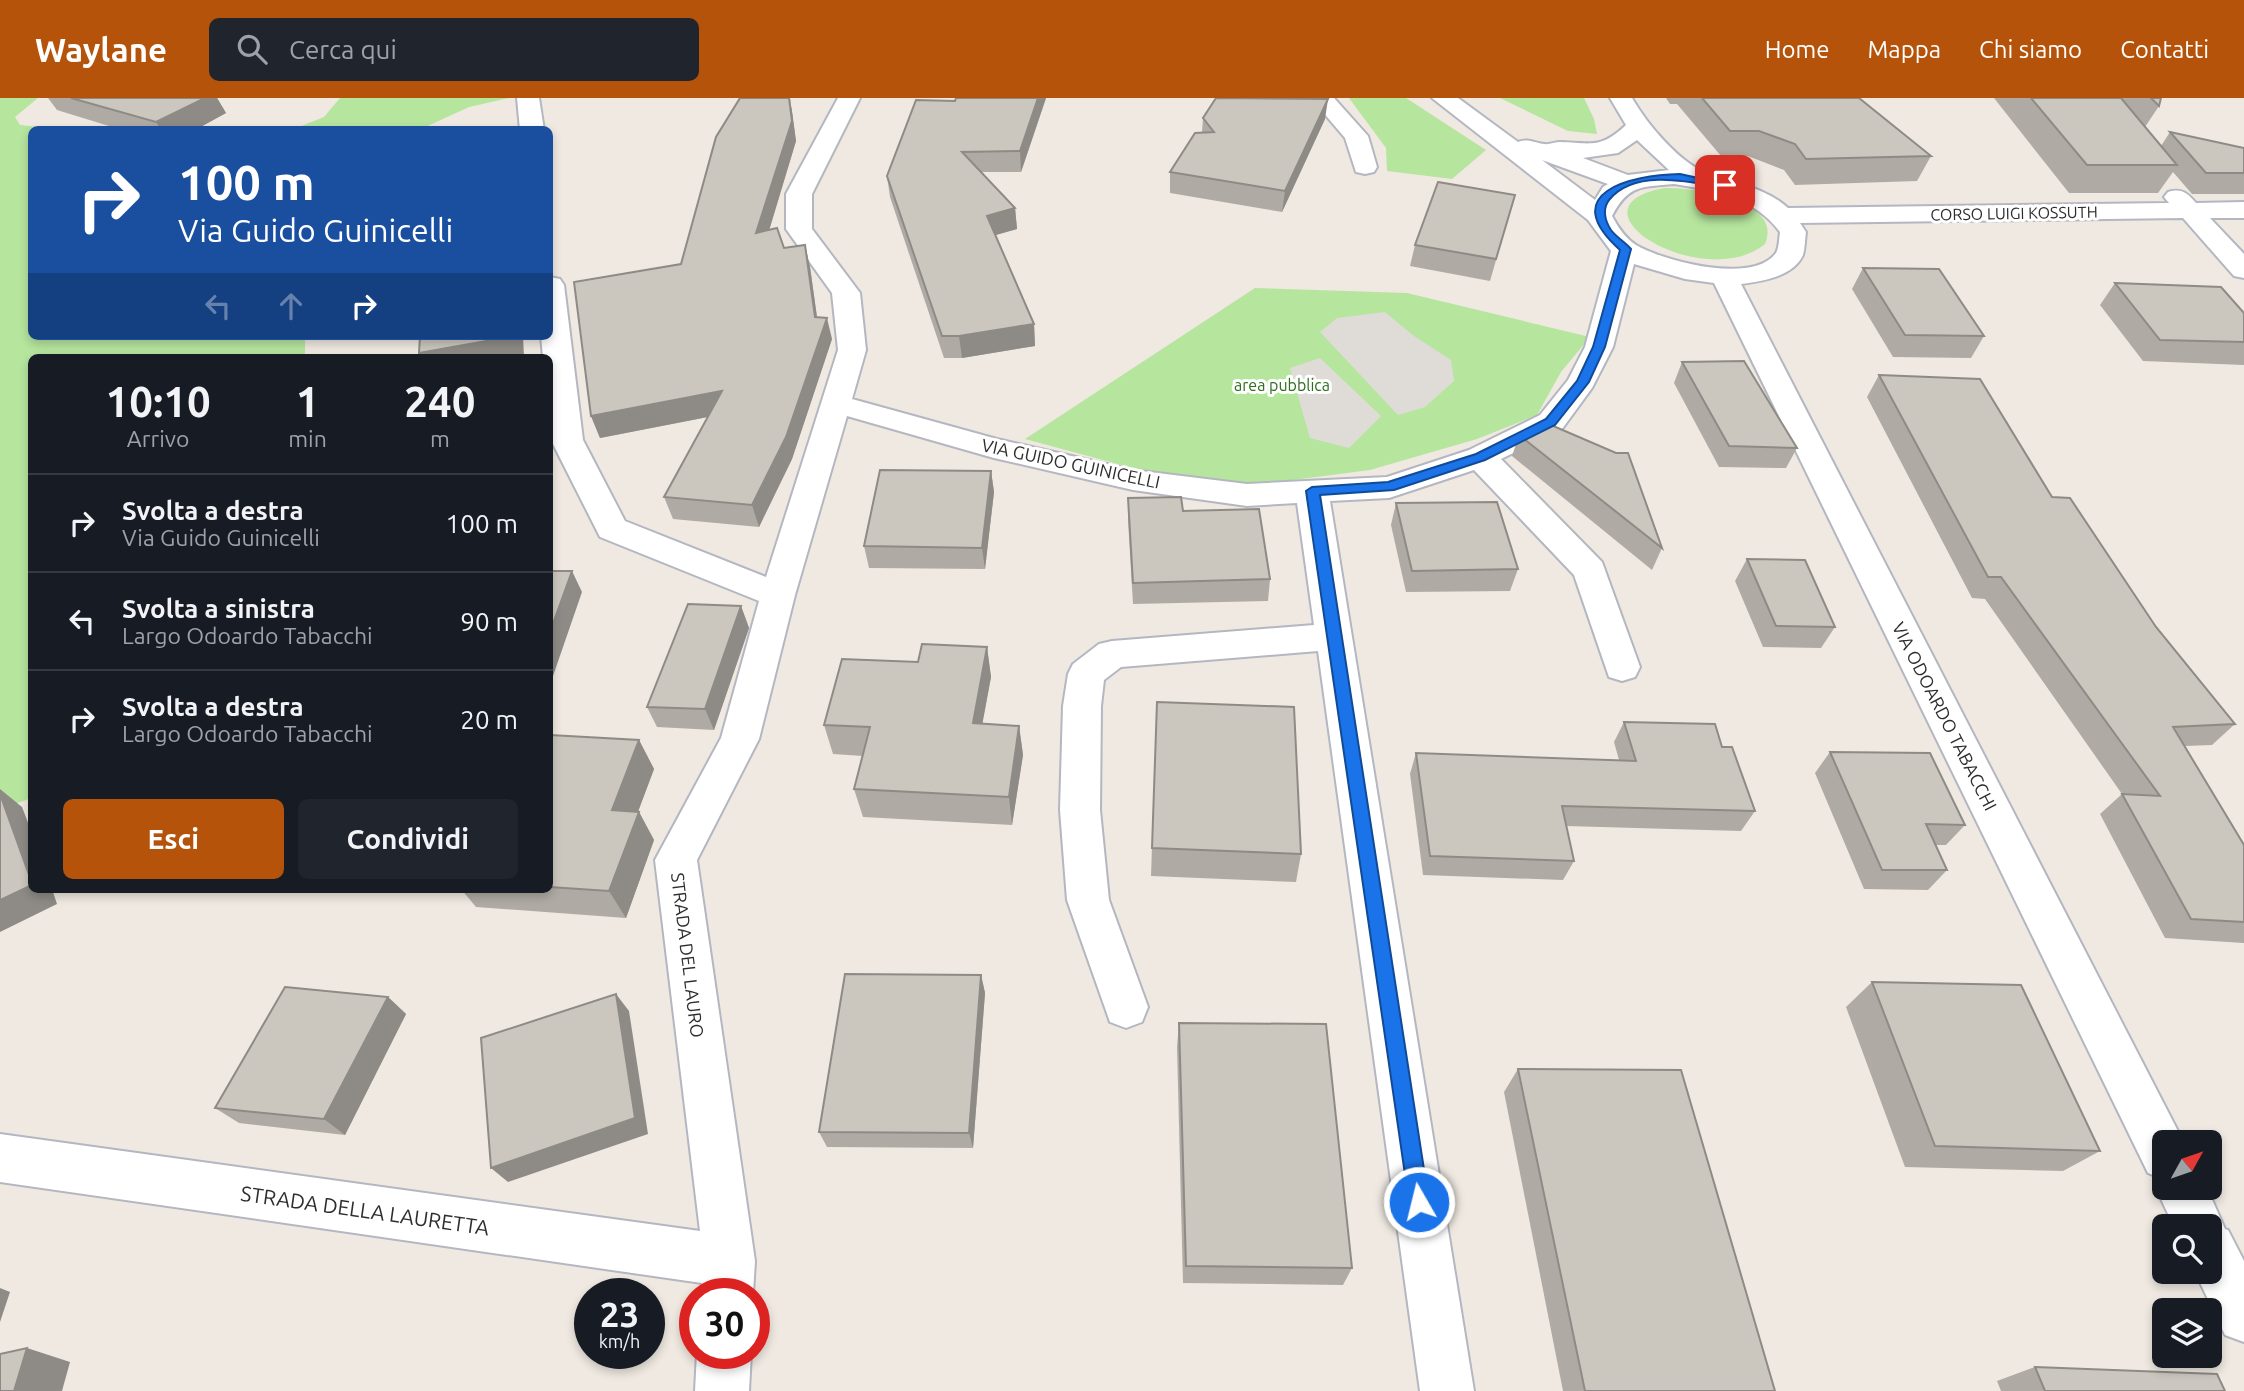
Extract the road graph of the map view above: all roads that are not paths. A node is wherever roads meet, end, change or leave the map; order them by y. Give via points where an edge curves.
1 (528, 98) edge
2 (849, 98) edge
3 (1322, 98) edge
4 (1443, 98) edge
5 (1621, 98) edge
6 (532, 126) edge
7 (1491, 131) junction
8 (1641, 132) junction
9 (1527, 146) junction
10 (1365, 167) dead end
11 (2162, 179) edge
12 (1639, 180) junction
13 (1700, 180) junction
14 (2188, 210) junction
15 (2244, 210) edge
16 (1599, 216) junction
17 (1783, 216) junction
18 (1625, 249) junction
19 (2244, 270) edge
20 (1724, 276) junction
21 (553, 312) edge
22 (834, 403) junction
23 (1480, 457) junction
24 (1312, 491) junction
25 (778, 594) junction
26 (1334, 637) junction
27 (1622, 667) dead end
28 (1126, 1007) dead end
29 (2152, 1130) edge
30 (0, 1158) edge
31 (2222, 1272) edge
32 (728, 1277) edge
33 (2244, 1316) edge
34 (723, 1369) edge
35 (722, 1391) edge
36 (1447, 1391) edge

1 - 6 street
2 - 22 street, STRADA DEL LAURO via 799,194 799,229 846,293 852,350
3 - 10 street via 1356,136
4 - 7 street
5 - 8 street
7 - 9 street
7 - 16 street
8 - 9 street via 1597,152
8 - 12 street via 1646,166
8 - 13 street
9 - 12 street
11 - 14 street
12 - 13 street
12 - 16 street via 1611,192 1601,203
13 - 17 street via 1740,189
14 - 15 street, CORSO LUIGI KOSSUTH
14 - 17 street, CORSO LUIGI KOSSUTH
14 - 19 street
16 - 18 street via 1607,233
17 - 20 street via 1794,230 1795,245 1789,258 1773,268
18 - 20 street via 1670,269
18 - 23 street, VIA GUIDO GUINICELLI via 1603,336 1583,382 1551,422
20 - 29 street, VIA ODOARDO TABACCHI
21 - 25 street via 567,440 612,529
22 - 24 street, VIA GUIDO GUINICELLI via 994,448 1133,480 1247,495
22 - 25 street, STRADA DEL LAURO
23 - 24 street, VIA GUIDO GUINICELLI via 1389,486
23 - 27 street via 1590,570
24 - 26 street
25 - 32 street, STRADA DEL LAURO via 740,740 676,860
26 - 28 street via 1112,654 1086,674 1080,810 1088,900
26 - 36 street
30 - 32 street, STRADA DELLA LAURETTA
31 - 33 street
34 - 35 street

